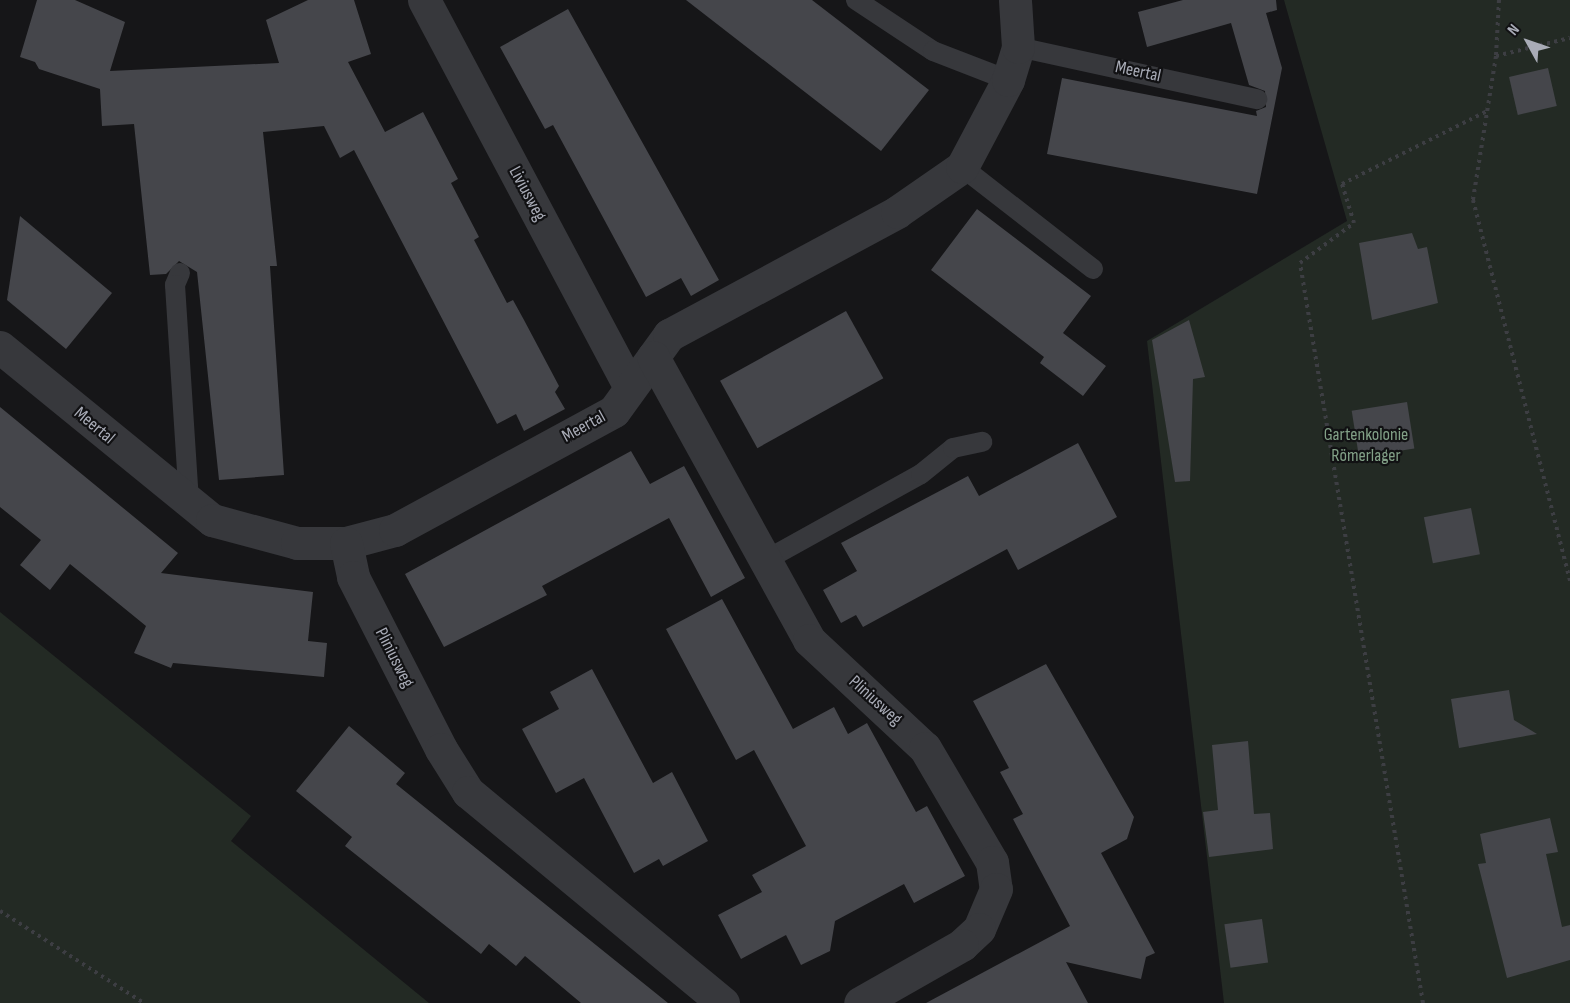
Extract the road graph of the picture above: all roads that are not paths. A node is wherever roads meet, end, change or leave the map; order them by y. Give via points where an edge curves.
1 (424, 0) edge
2 (856, 0) edge
3 (1015, 0) edge
4 (1018, 47) junction
5 (1008, 80) junction
6 (1257, 99) dead end
7 (962, 166) junction
8 (1093, 269) dead end
9 (180, 273) dead end
10 (0, 347) edge
11 (654, 357) junction
12 (630, 388) junction
13 (982, 442) dead end
14 (189, 506) junction
15 (346, 543) junction
16 (764, 561) junction
17 (723, 1003) edge
18 (860, 1003) edge

1 - 12 street, Liviusweg
2 - 5 lane via 933,51
3 - 4 street, Meertal
4 - 5 street, Meertal
4 - 6 lane, Meertal
5 - 7 street, Meertal
7 - 8 lane
7 - 11 street, Meertal via 897,212 669,335
9 - 14 lane via 176,285
10 - 14 street, Meertal
11 - 12 street, Meertal
11 - 16 street, Pliniusweg
12 - 15 street, Meertal via 614,411 395,530
13 - 16 lane via 953,448 921,474
14 - 15 street, Meertal via 268,539
15 - 17 street, Pliniusweg via 353,577 441,749 468,792
16 - 18 street, Pliniusweg via 809,640 924,748 992,862 996,889 979,929 962,945

